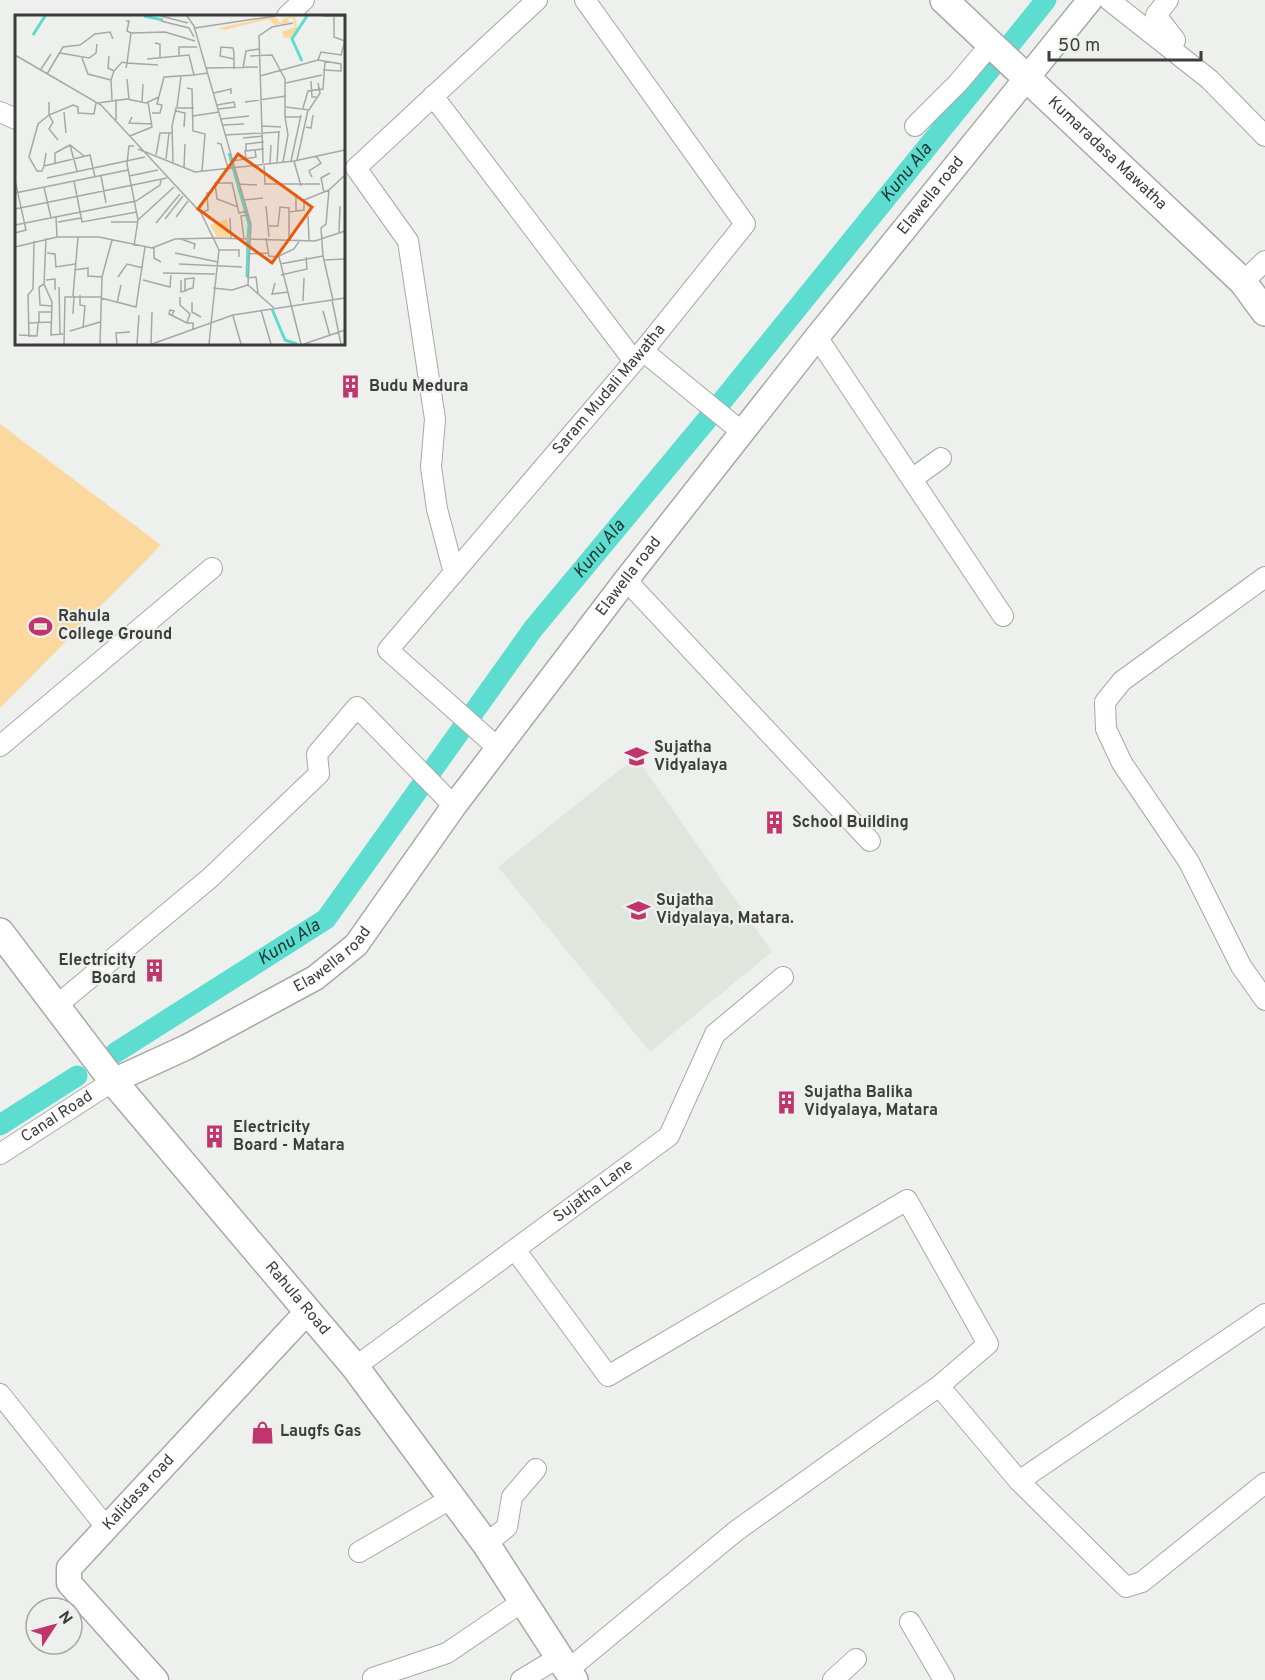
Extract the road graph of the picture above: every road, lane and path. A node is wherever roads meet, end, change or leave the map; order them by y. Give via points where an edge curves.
1 (304, 0) edge
2 (537, 0) edge
3 (585, 0) edge
4 (944, 0) edge
5 (1090, 0) edge
6 (1109, 0) edge
7 (1168, 0) edge
8 (288, 15) edge
9 (991, 44) junction
10 (1170, 49) junction
11 (1028, 80) junction
12 (434, 96) junction
13 (0, 112) edge
14 (15, 119) edge
15 (915, 126) dead end
16 (1265, 136) edge
17 (1265, 261) edge
18 (1243, 282) junction
19 (1265, 312) edge
20 (817, 338) junction
21 (639, 356) junction
22 (742, 432) junction
23 (941, 458) dead end
24 (912, 479) junction
25 (212, 568) dead end
26 (454, 573) junction
27 (1265, 577) edge
28 (626, 580) junction
29 (1004, 615) dead end
30 (0, 746) edge
31 (498, 748) junction
32 (454, 806) junction
33 (870, 841) dead end
34 (0, 932) edge
35 (783, 977) dead end
36 (1265, 1000) edge
37 (56, 1006) junction
38 (113, 1081) junction
39 (0, 1154) edge
40 (516, 1251) junction
41 (306, 1313) junction
42 (1265, 1314) edge
43 (355, 1368) junction
44 (939, 1386) junction
45 (0, 1394) edge
46 (536, 1469) dead end
47 (1019, 1481) junction
48 (1265, 1482) edge
49 (452, 1498) junction
50 (106, 1527) junction
51 (486, 1544) junction
52 (359, 1552) dead end
53 (525, 1600) junction
54 (910, 1622) dead end
55 (856, 1659) dead end
56 (568, 1668) edge
57 (373, 1677) dead end
58 (156, 1680) edge
59 (521, 1680) edge
60 (832, 1680) edge
61 (944, 1680) edge

1 - 8 street
2 - 12 street
3 - 21 street, Saram Mudali Mawatha via 746,224
4 - 9 main road, Kumaradasa Mawatha
5 - 11 street, Elawella road
6 - 10 street
7 - 10 street via 1156,15 1175,40
9 - 11 main road, Kumaradasa Mawatha
9 - 15 street
10 - 16 street via 1209,79
11 - 18 main road, Kumaradasa Mawatha
11 - 20 street, Elawella road
12 - 21 street
12 - 26 street via 356,168 408,241 435,418 431,467 436,509
13 - 14 street
17 - 18 street
18 - 19 main road, Kumaradasa Mawatha
20 - 22 street, Elawella road
20 - 24 street
21 - 22 street
21 - 26 street, Saram Mudali Mawatha
22 - 28 street, Elawella road
23 - 24 street
24 - 29 street
25 - 30 street
26 - 31 street, Saram Mudali Mawatha via 388,650
27 - 36 street via 1122,681 1105,702 1106,729 1122,763 1189,862 1241,966
28 - 31 street, Elawella road
28 - 33 street
31 - 32 street, Elawella road
32 - 37 street via 357,707 317,754 319,774 210,878
32 - 38 street, Elawella road via 356,945 315,978 187,1047
34 - 37 main road, Rahula Road
35 - 40 street, Sujatha Lane via 715,1034 669,1136
37 - 38 main road, Rahula Road
38 - 39 street, Canal Road
38 - 41 main road, Rahula Road
40 - 43 street, Sujatha Lane
40 - 44 street via 608,1376 907,1200 988,1344
41 - 43 main road, Rahula Road
41 - 50 street, Kalidasa road
42 - 47 street
43 - 49 main road, Rahula Road
44 - 47 street
44 - 56 street via 736,1531
45 - 50 street
46 - 51 street via 512,1497 507,1527
47 - 48 street via 1126,1587 1142,1582
49 - 51 main road, Rahula Road
49 - 52 street
50 - 58 street, Kalidasa road via 69,1568 69,1583
51 - 53 main road, Rahula Road
53 - 56 main road, Rahula Road
53 - 57 street via 447,1653
54 - 61 street
55 - 60 street
56 - 59 street

